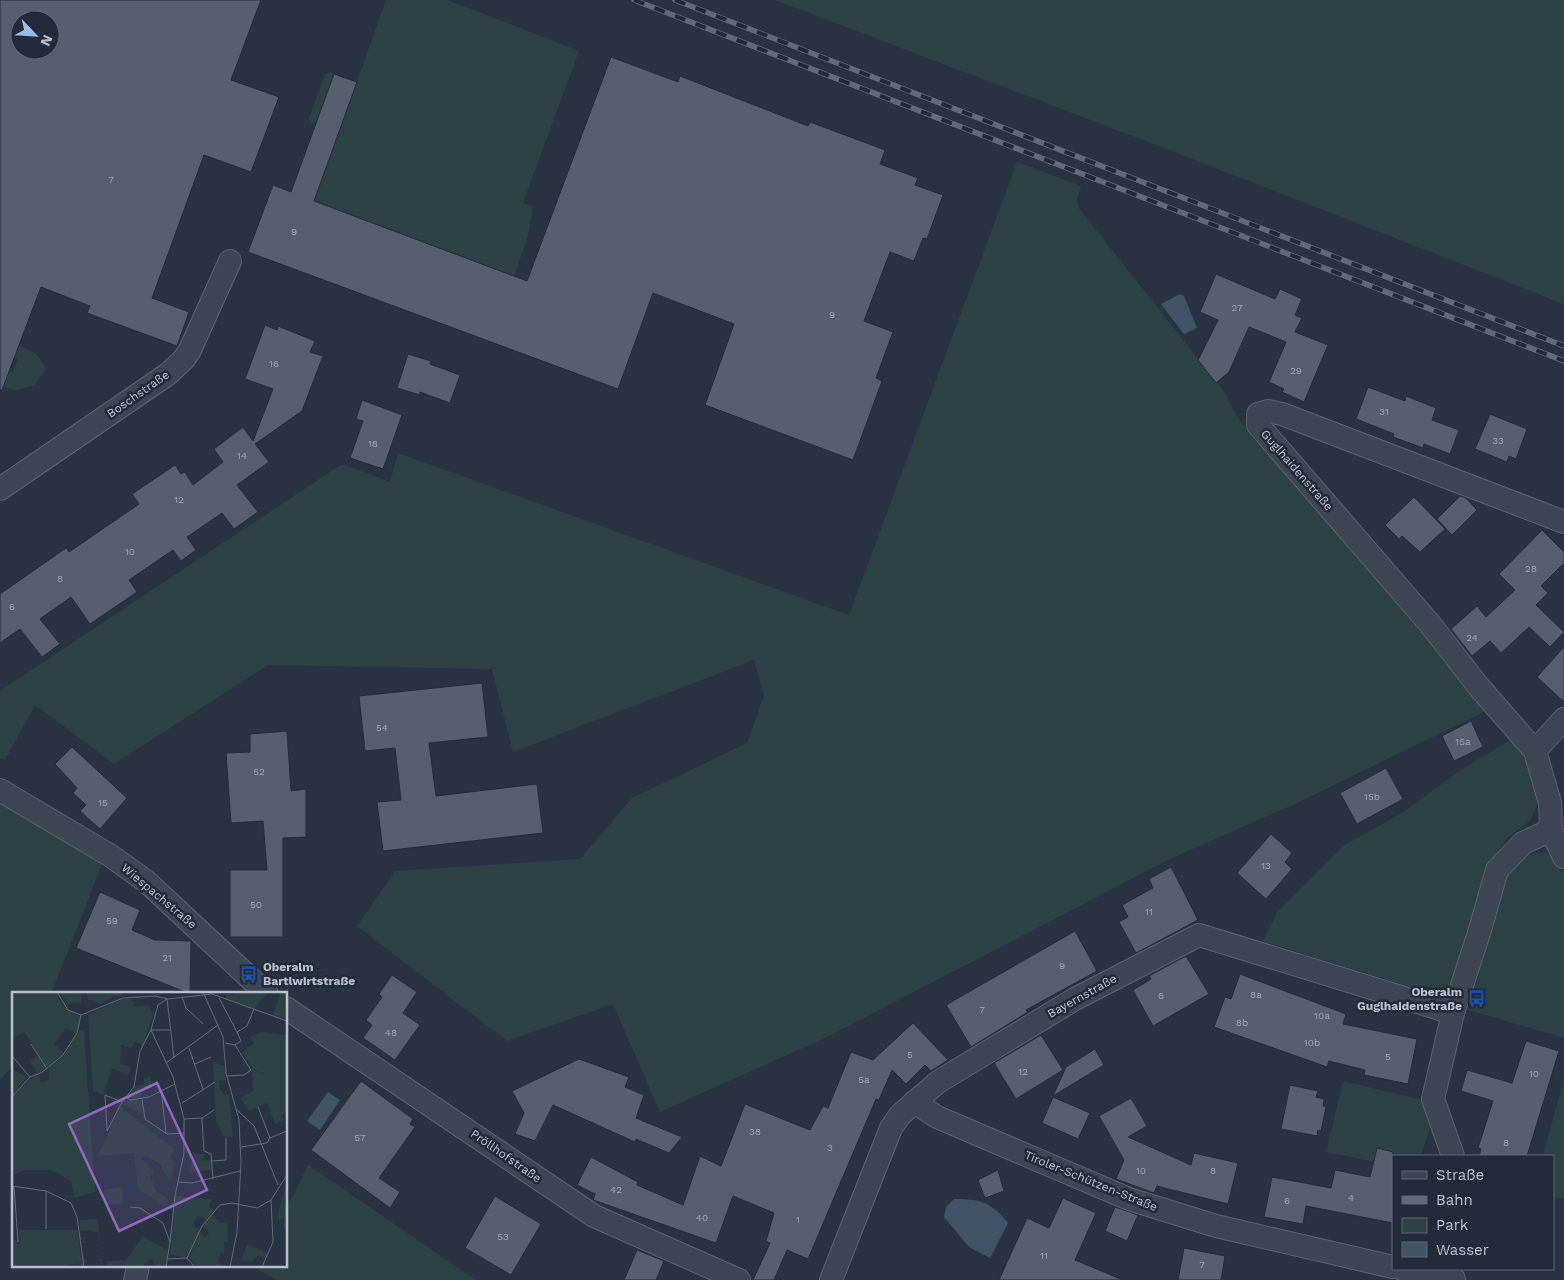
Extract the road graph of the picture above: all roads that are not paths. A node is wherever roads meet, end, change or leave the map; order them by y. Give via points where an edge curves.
1 (230, 261) dead end
2 (0, 489) edge
3 (1564, 522) edge
4 (1564, 718) edge
5 (1535, 751) junction
6 (0, 790) edge
7 (1551, 830) junction
8 (1564, 857) edge
9 (257, 991) edge
10 (288, 1009) edge
11 (1453, 1013) junction
12 (914, 1102) junction
13 (1453, 1155) edge
14 (1392, 1267) edge
15 (1409, 1270) edge
16 (1454, 1276) edge
17 (739, 1280) edge
18 (831, 1280) edge

1 - 2 street, Boschstraße via 184,359 152,386
3 - 5 street, Guglhaidenstraße via 1282,414 1268,411 1258,414 1258,425
4 - 5 street
5 - 7 street, Guglhaidenstraße via 1550,802
6 - 9 street, Wiespachstraße via 112,856 147,882 190,920
7 - 8 street, Guglhaidenstraße
7 - 11 street via 1523,843 1497,870
10 - 17 street, Pröllhofstraße via 594,1216
11 - 12 street, Bayernstraße via 1199,935 1075,999 938,1082
11 - 13 street via 1433,1099
12 - 14 street, Tiroler-Schützen-Straße via 937,1117 1130,1199 1216,1226
12 - 18 street, Bayernstraße via 891,1128
15 - 16 street

